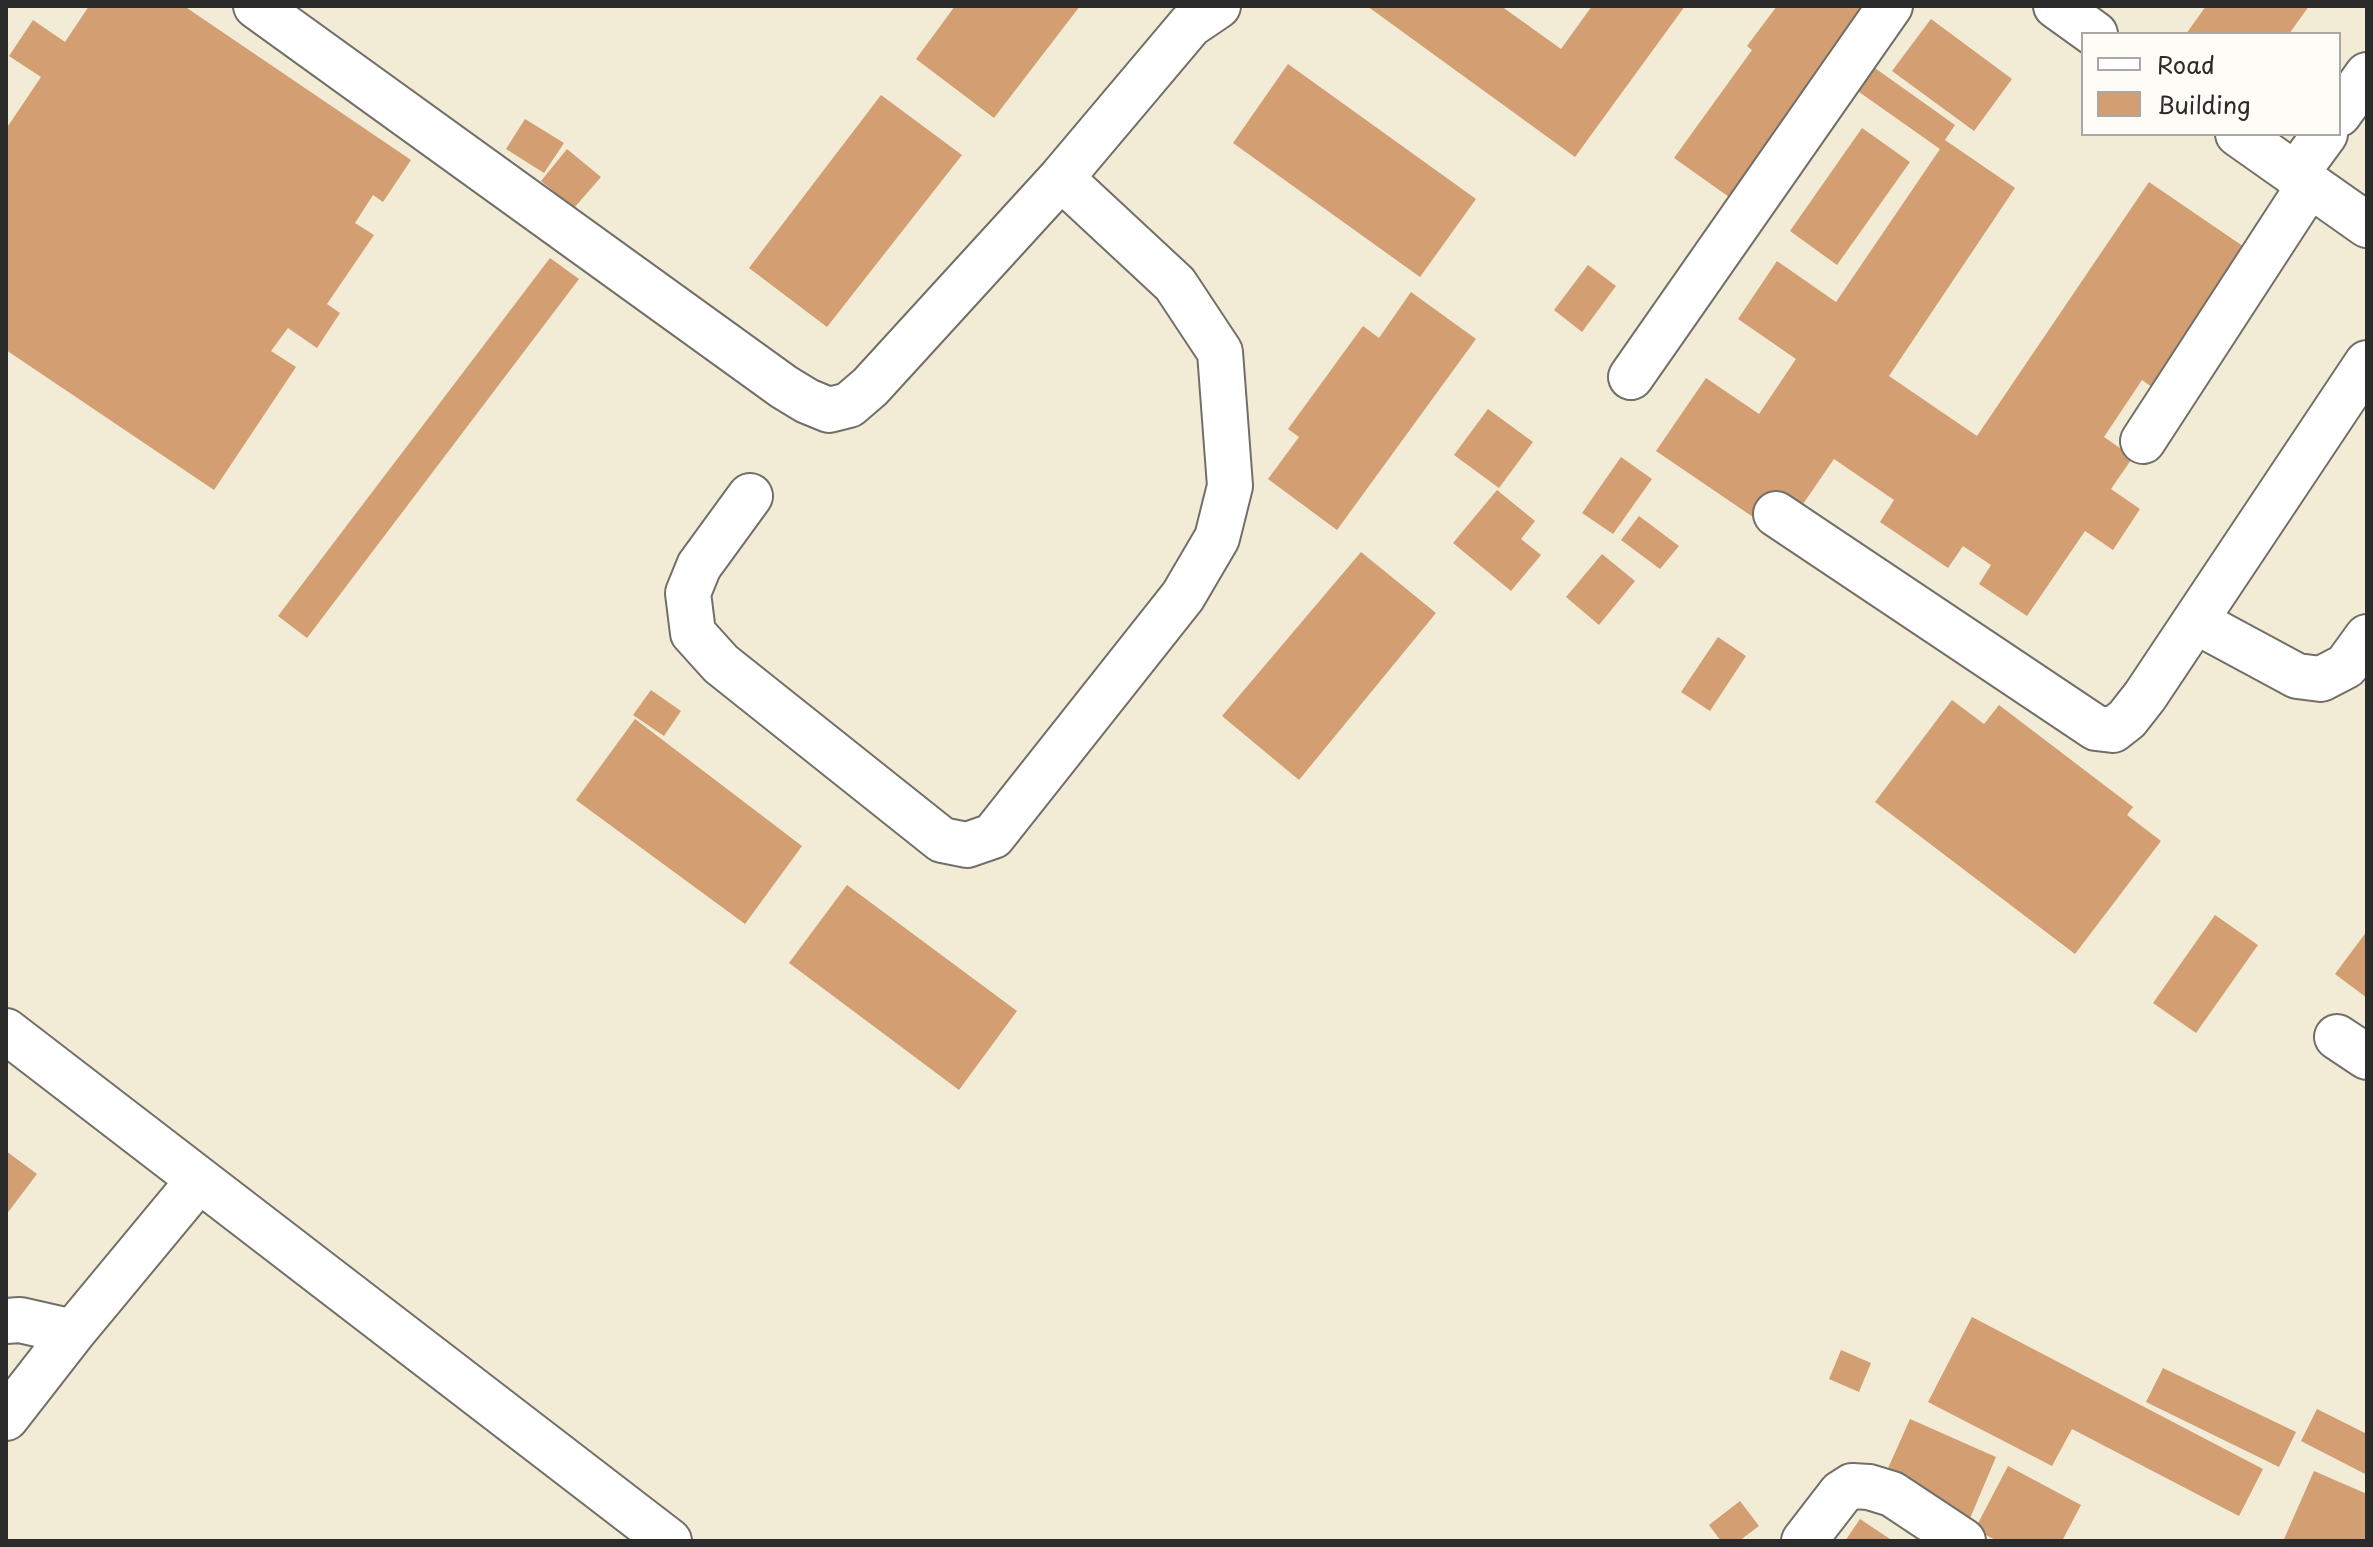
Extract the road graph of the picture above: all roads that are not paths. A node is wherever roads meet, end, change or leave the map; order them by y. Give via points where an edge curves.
1 (256, 6) edge
2 (1218, 6) edge
3 (1890, 6) edge
4 (2056, 6) edge
5 (2092, 32) edge
6 (2367, 75) edge
7 (2341, 111) edge
8 (2241, 136) edge
9 (2324, 136) edge
10 (1061, 178) junction
11 (2303, 180) junction
12 (2367, 225) edge
13 (2367, 363) edge
14 (1631, 377) dead end
15 (2143, 441) dead end
16 (750, 496) dead end
17 (1776, 514) dead end
18 (2195, 621) junction
19 (2367, 637) edge
20 (6, 1031) edge
21 (199, 1180) junction
22 (6, 1321) edge
23 (73, 1332) junction
24 (6, 1418) edge
25 (669, 1541) edge
26 (1804, 1541) edge
27 (1963, 1541) edge

1 - 10 street via 784,387 829,410 849,405 870,387
2 - 10 street via 1190,25
3 - 14 street
4 - 5 street
6 - 7 street
8 - 11 street
9 - 11 street
10 - 16 street via 1175,284 1220,352 1230,486 1217,538 1183,596 993,836 967,845 942,840 721,664 693,633 688,593 699,566
11 - 12 street
11 - 15 street
13 - 18 street
17 - 18 street via 2096,728 2113,730 2127,719
18 - 19 street via 2297,676 2321,679 2346,666
20 - 21 street
21 - 23 street
21 - 25 street
22 - 23 street
23 - 24 street
26 - 27 street via 1852,1486 1892,1494

